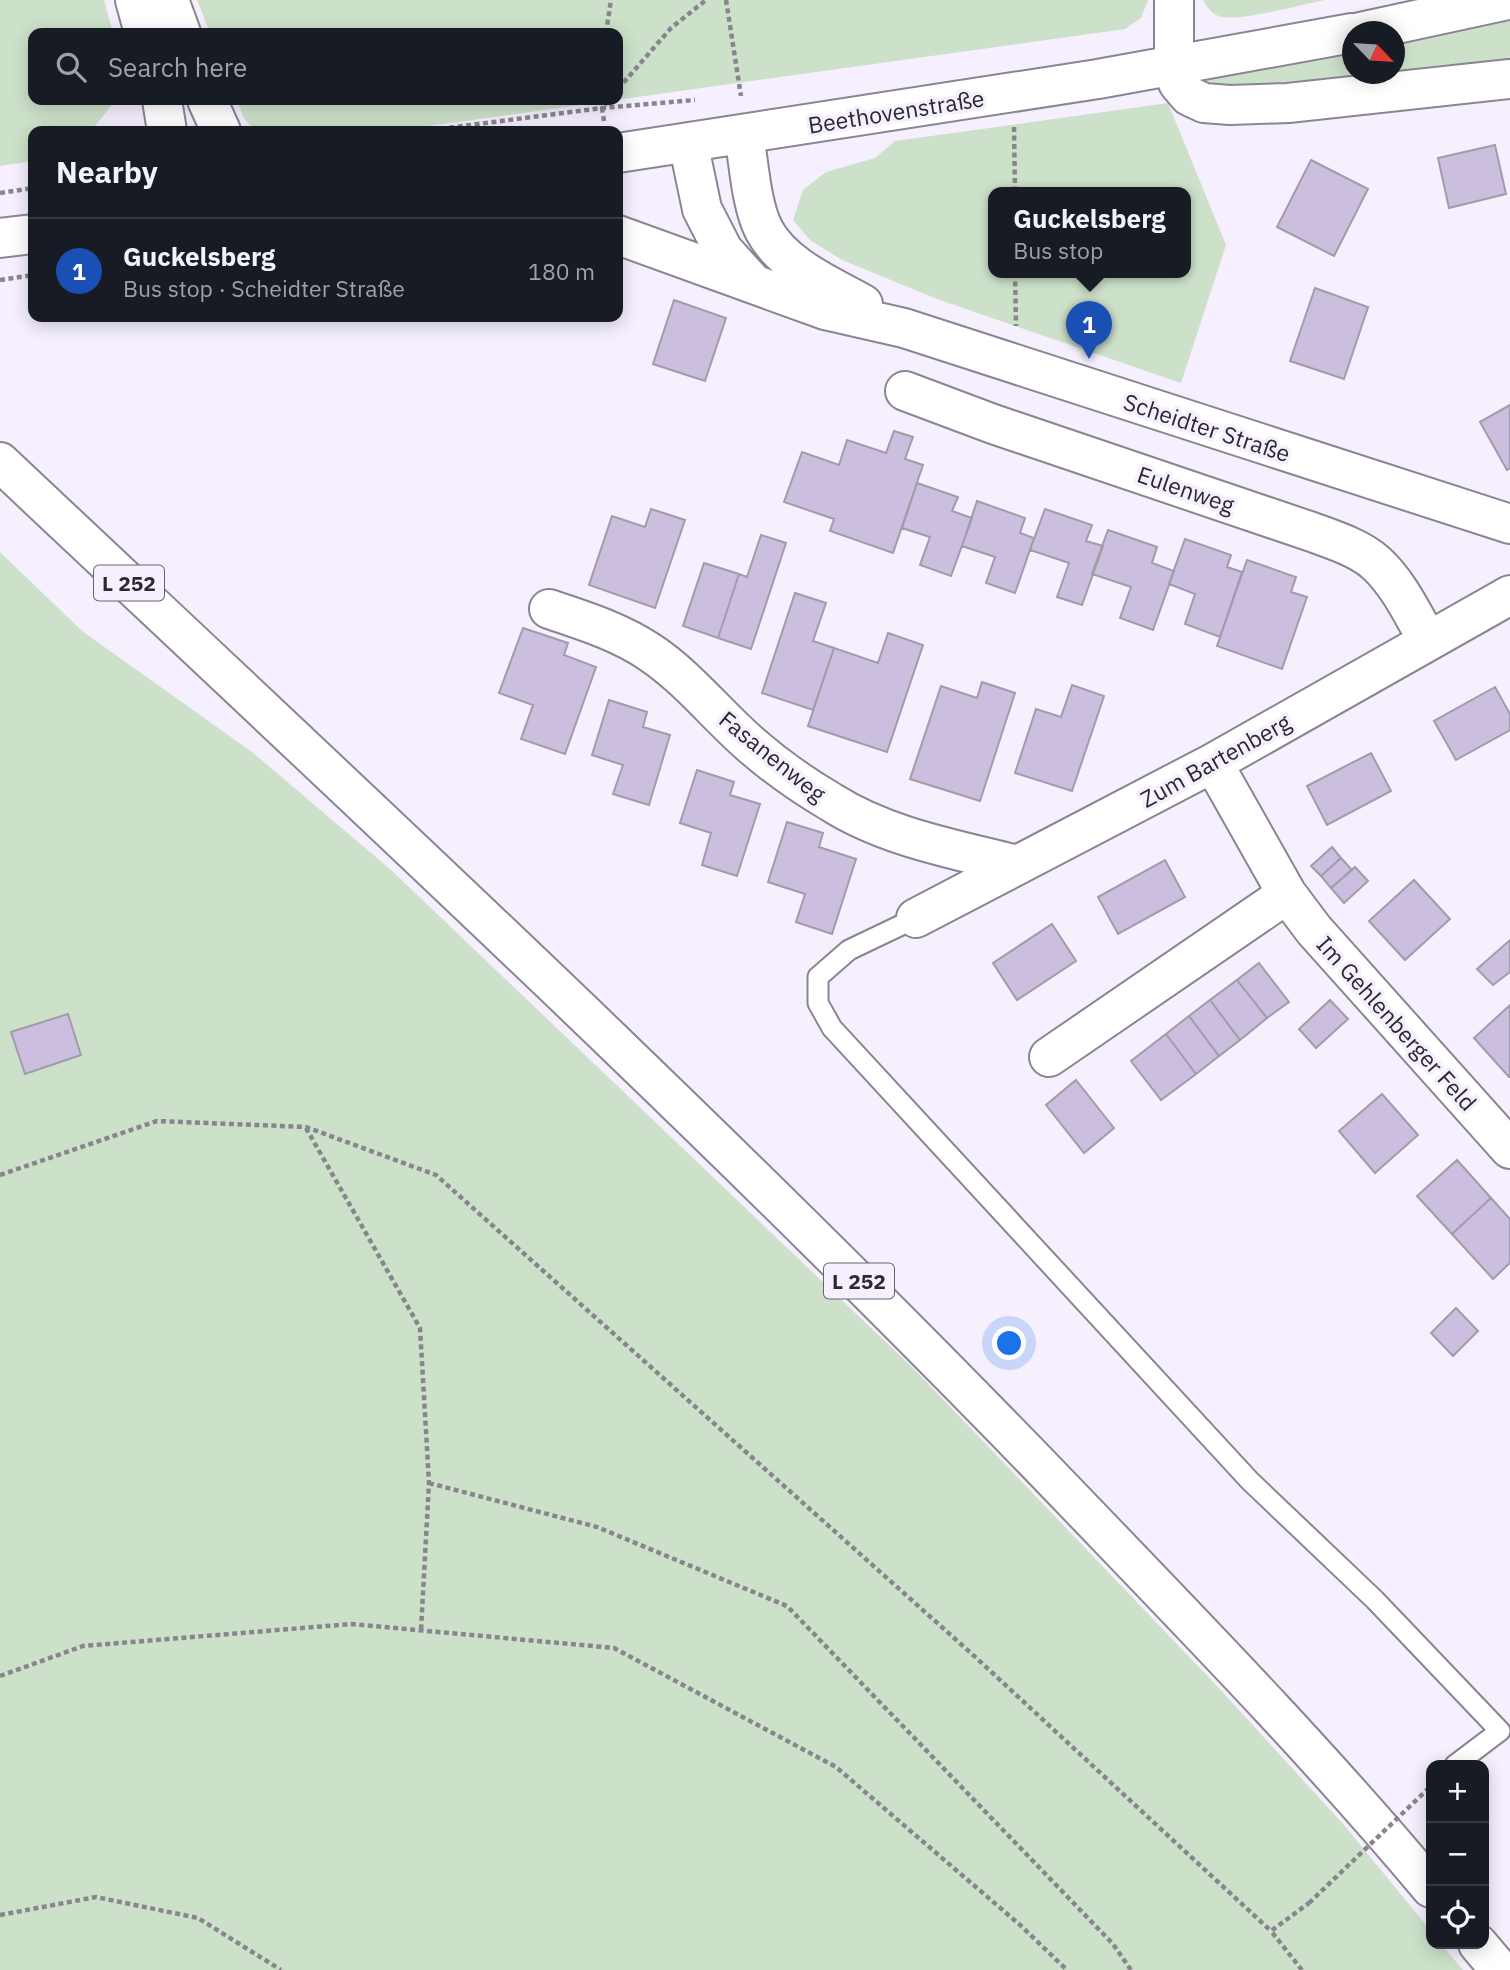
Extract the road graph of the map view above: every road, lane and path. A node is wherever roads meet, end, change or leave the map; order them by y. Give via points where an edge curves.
1 (135, 0) edge
2 (169, 0) edge
3 (611, 0) edge
4 (706, 0) edge
5 (726, 0) edge
6 (1174, 0) edge
7 (1508, 0) edge
8 (1405, 22) edge
9 (143, 28) edge
10 (179, 28) edge
11 (607, 28) edge
12 (1342, 35) edge
13 (1174, 66) junction
14 (1510, 79) edge
15 (623, 83) edge
16 (1014, 92) junction
17 (754, 95) dead end
18 (741, 96) junction
19 (727, 97) dead end
20 (700, 100) dead end
21 (163, 105) edge
22 (209, 105) edge
23 (605, 105) edge
24 (603, 108) junction
25 (166, 126) edge
26 (219, 126) edge
27 (463, 126) edge
28 (605, 126) edge
29 (744, 135) junction
30 (688, 142) junction
31 (623, 152) edge
32 (1014, 187) edge
33 (28, 189) edge
34 (0, 193) edge
35 (28, 235) edge
36 (623, 237) edge
37 (0, 238) edge
38 (28, 276) edge
39 (1015, 278) edge
40 (0, 280) edge
41 (751, 281) junction
42 (904, 328) junction
43 (1016, 366) junction
44 (905, 391) dead end
45 (0, 462) edge
46 (0, 499) edge
47 (1510, 524) edge
48 (1510, 595) edge
49 (549, 609) dead end
50 (1428, 641) junction
51 (257, 704) junction
52 (1213, 763) junction
53 (1017, 865) junction
54 (1287, 894) junction
55 (916, 918) joint
56 (1049, 1057) dead end
57 (306, 1127) junction
58 (1510, 1149) edge
59 (0, 1175) edge
60 (429, 1483) junction
61 (421, 1630) junction
62 (0, 1676) edge
63 (1462, 1760) edge
64 (1426, 1791) edge
65 (1429, 1886) edge
66 (0, 1915) edge
67 (1271, 1931) junction
68 (1482, 1949) edge
69 (281, 1970) edge
70 (1067, 1970) edge
71 (1131, 1970) edge
72 (1302, 1970) edge
73 (1500, 1970) edge

1 - 9 main road
2 - 10 main road
3 - 11 path
4 - 15 path via 671,28
5 - 18 path
6 - 13 main road
7 - 8 main road
12 - 13 main road, Beethovenstraße
13 - 14 main road via 1178,83 1189,96 1203,103 1230,105
13 - 16 main road, Beethovenstraße
16 - 29 main road, Beethovenstraße
16 - 32 path
17 - 18 path
18 - 19 path
18 - 29 path
20 - 24 path
21 - 25 main road
22 - 26 main road
23 - 24 path
24 - 27 path
24 - 28 path
29 - 30 main road, Beethovenstraße
29 - 42 main road, Scheidter Straße via 755,202 764,230 780,253
30 - 31 main road, Beethovenstraße
30 - 41 main road, Scheidter Straße via 702,209 723,250
33 - 34 path
35 - 37 main road
36 - 41 main road, Scheidter Straße
38 - 40 path
39 - 43 path
41 - 42 main road, Scheidter Straße via 825,310
42 - 43 main road, Scheidter Straße
43 - 47 main road, Scheidter Straße
44 - 50 main road, Eulenweg via 1349,546 1375,562 1395,584
45 - 51 main road, L 252
46 - 51 main road, L 252 via 83,577
48 - 50 main road, Zum Bartenberg
49 - 53 main road, Fasanenweg via 593,623 652,654 749,743 833,804 919,840
50 - 52 main road, Zum Bartenberg
51 - 65 main road, L 252 via 607,1035 987,1411 1245,1679
52 - 53 main road, Zum Bartenberg
52 - 54 main road, Im Gehlenberger Feld
53 - 55 main road, Zum Bartenberg
54 - 56 main road
54 - 58 main road, Im Gehlenberger Feld
55 - 63 lane via 849,950 818,978 818,1003 832,1028 1250,1480 1375,1600 1500,1731
57 - 59 path via 157,1121
57 - 60 path via 419,1328
57 - 67 path via 436,1175 972,1654
60 - 61 path
60 - 71 path via 597,1527 787,1606 1113,1944
61 - 62 path via 351,1624 83,1646
61 - 70 path via 614,1648 836,1766
64 - 67 path, bridge via 1309,1903
66 - 69 path via 96,1897 198,1918
67 - 72 path
68 - 73 main road

